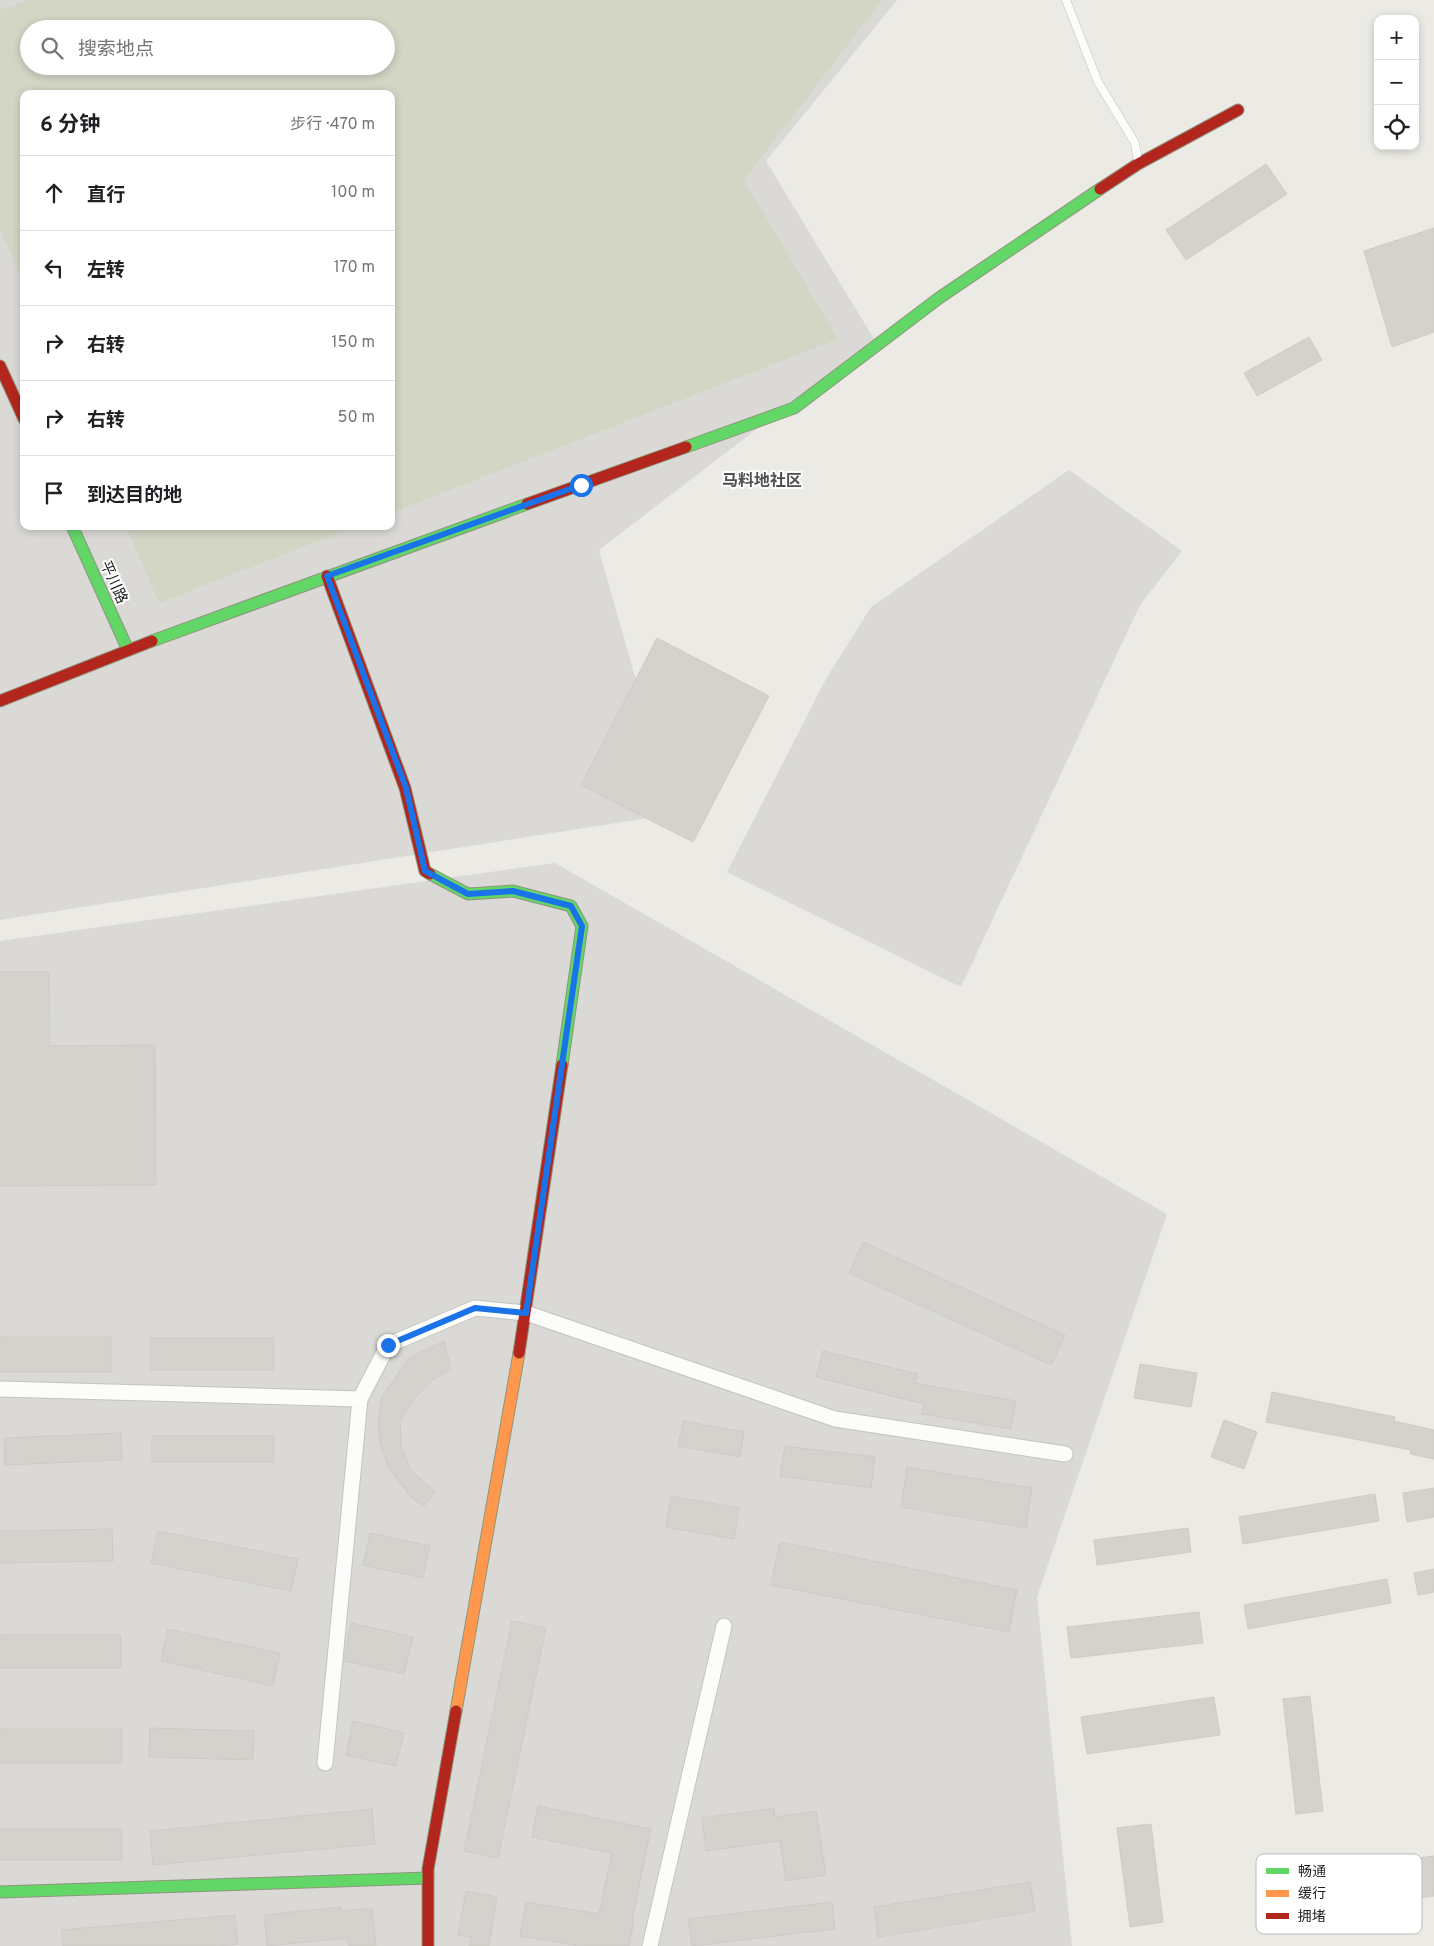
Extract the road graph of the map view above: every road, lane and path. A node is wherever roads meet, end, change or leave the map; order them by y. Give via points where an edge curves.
1 (1066, 0) edge
2 (1238, 110) dead end
3 (1138, 164) junction
4 (0, 366) edge
5 (20, 410) edge
6 (74, 530) edge
7 (327, 576) junction
8 (128, 650) junction
9 (0, 701) edge
10 (526, 1313) junction
11 (0, 1389) edge
12 (360, 1399) junction
13 (1065, 1454) dead end
14 (724, 1626) dead end
15 (325, 1762) dead end
16 (428, 1878) junction
17 (0, 1892) edge
18 (428, 1946) edge
19 (650, 1946) edge

1 - 3 lane via 1098,82 1135,143
2 - 3 street
3 - 7 street via 939,298 794,408
4 - 5 street
6 - 8 street, 平川路
7 - 8 street
7 - 10 street via 406,788 425,871 468,894 513,891 571,906 582,926
8 - 9 street
10 - 12 street via 475,1308 388,1345
10 - 13 street via 835,1419
10 - 16 street
11 - 12 street
12 - 15 street
14 - 19 street
16 - 17 street
16 - 18 street

